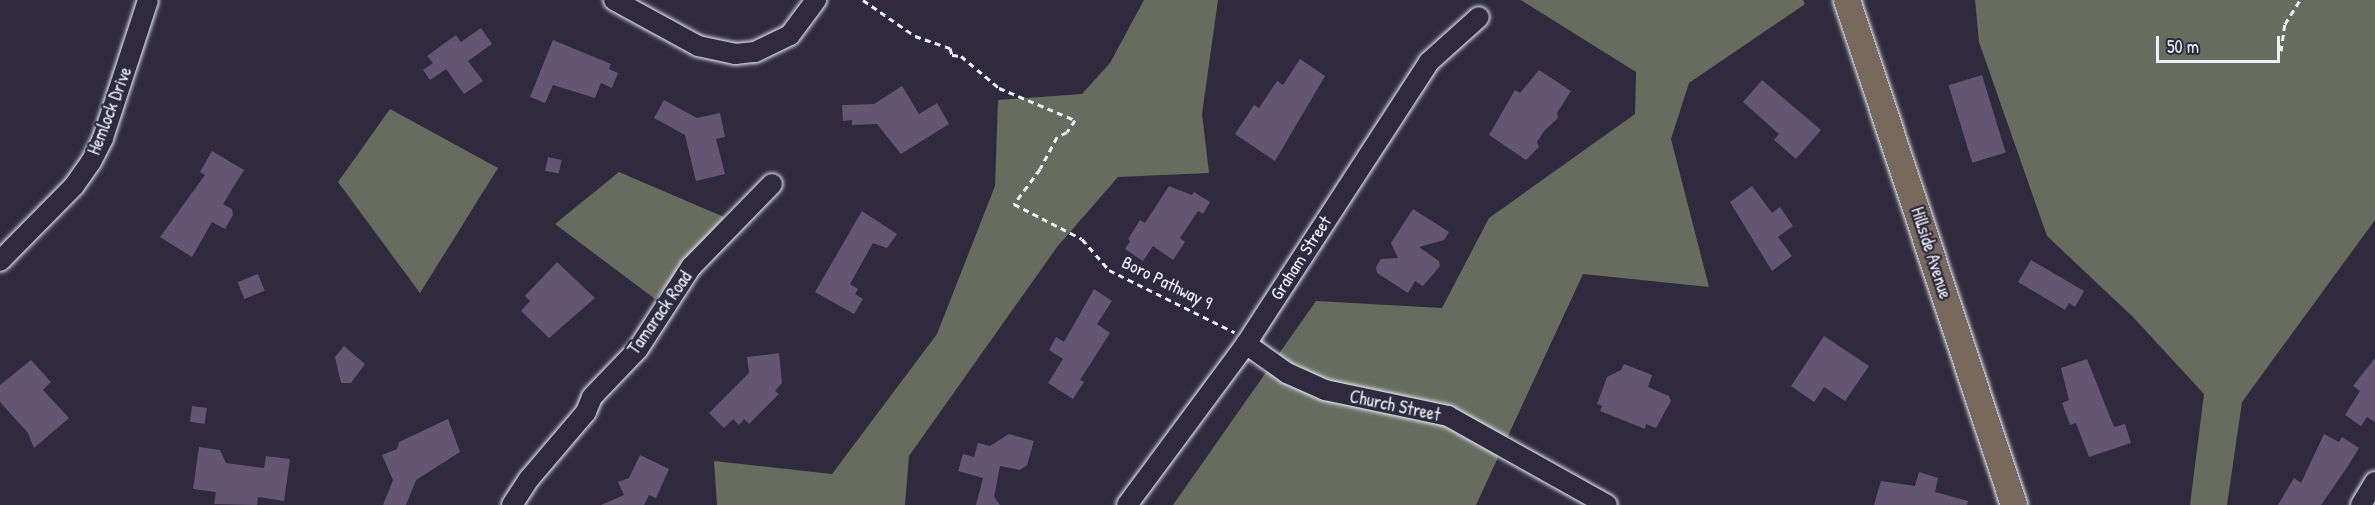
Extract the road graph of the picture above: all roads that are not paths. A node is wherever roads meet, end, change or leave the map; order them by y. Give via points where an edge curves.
1 (148, 0) edge
2 (614, 0) edge
3 (816, 0) edge
4 (1847, 0) edge
5 (1479, 17) dead end
6 (772, 184) dead end
7 (0, 261) edge
8 (1246, 343) junction
9 (2375, 482) edge
10 (512, 505) edge
11 (1127, 505) edge
12 (1607, 505) edge
13 (2014, 505) edge
14 (2361, 505) edge

1 - 7 street, Hemlock Drive via 122,86 91,162 74,186
2 - 3 street via 698,46 735,54 755,52 790,35
4 - 13 main road, Hillside Avenue
5 - 8 street, Graham Street via 1429,62
6 - 10 street, Tamarack Road via 691,267 638,349 592,397 586,412
8 - 11 street, Graham Street
8 - 12 street, Church Street via 1287,373 1325,390 1448,416
9 - 14 street

